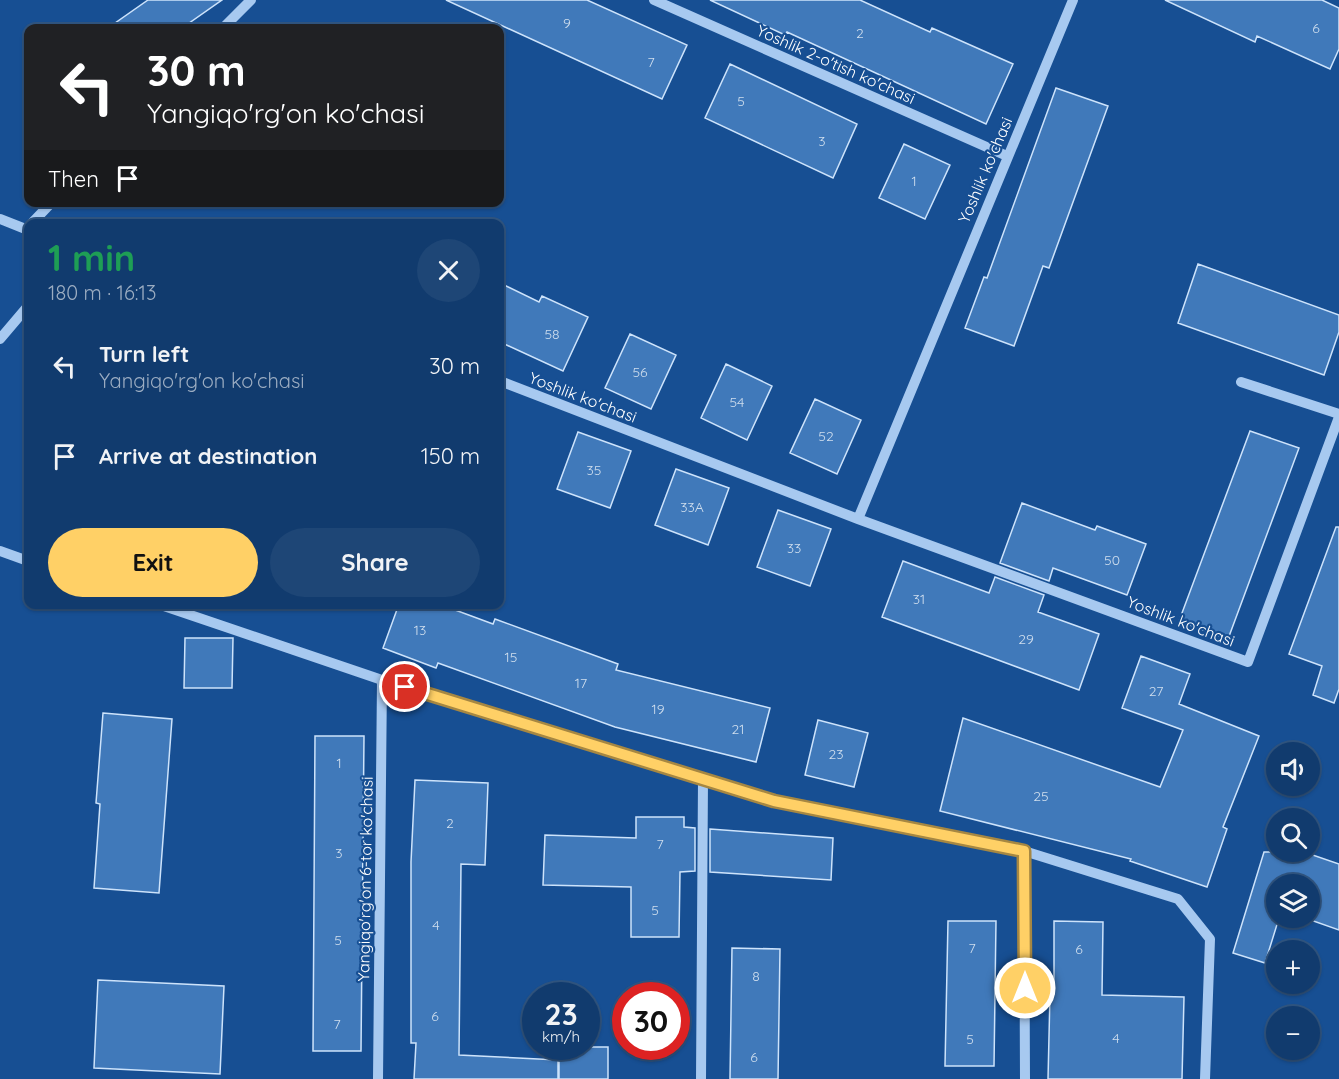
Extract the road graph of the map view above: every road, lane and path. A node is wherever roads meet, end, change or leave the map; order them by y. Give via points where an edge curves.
1 (251, 0) edge
2 (654, 0) edge
3 (1073, 0) edge
4 (227, 24) edge
5 (1007, 156) junction
6 (47, 207) edge
7 (0, 219) edge
8 (36, 219) edge
9 (24, 226) edge
10 (24, 311) edge
11 (0, 339) edge
12 (1241, 382) dead end
13 (504, 383) edge
14 (1339, 415) edge
15 (858, 519) junction
16 (0, 551) edge
17 (24, 560) edge
18 (173, 609) edge
19 (382, 680) junction
20 (703, 779) junction
21 (1024, 851) junction
22 (378, 1079) edge
23 (701, 1079) edge
24 (1025, 1079) edge
25 (1205, 1079) edge

1 - 4 street
2 - 5 street, Yoshlik 2-o'tish ko'chasi
3 - 5 street, Yoshlik ko'chasi
5 - 15 street, Yoshlik ko'chasi
6 - 8 street
7 - 9 street
10 - 11 street
12 - 14 street
13 - 15 street, Yoshlik ko'chasi
14 - 15 street, Yoshlik ko'chasi via 1248,662
16 - 17 street
18 - 19 street
19 - 20 street
19 - 22 street, Yangiqo'rg'on 6-tor ko'chasi
20 - 21 street via 774,801
20 - 23 street
21 - 24 street
21 - 25 street via 1178,899 1210,939

